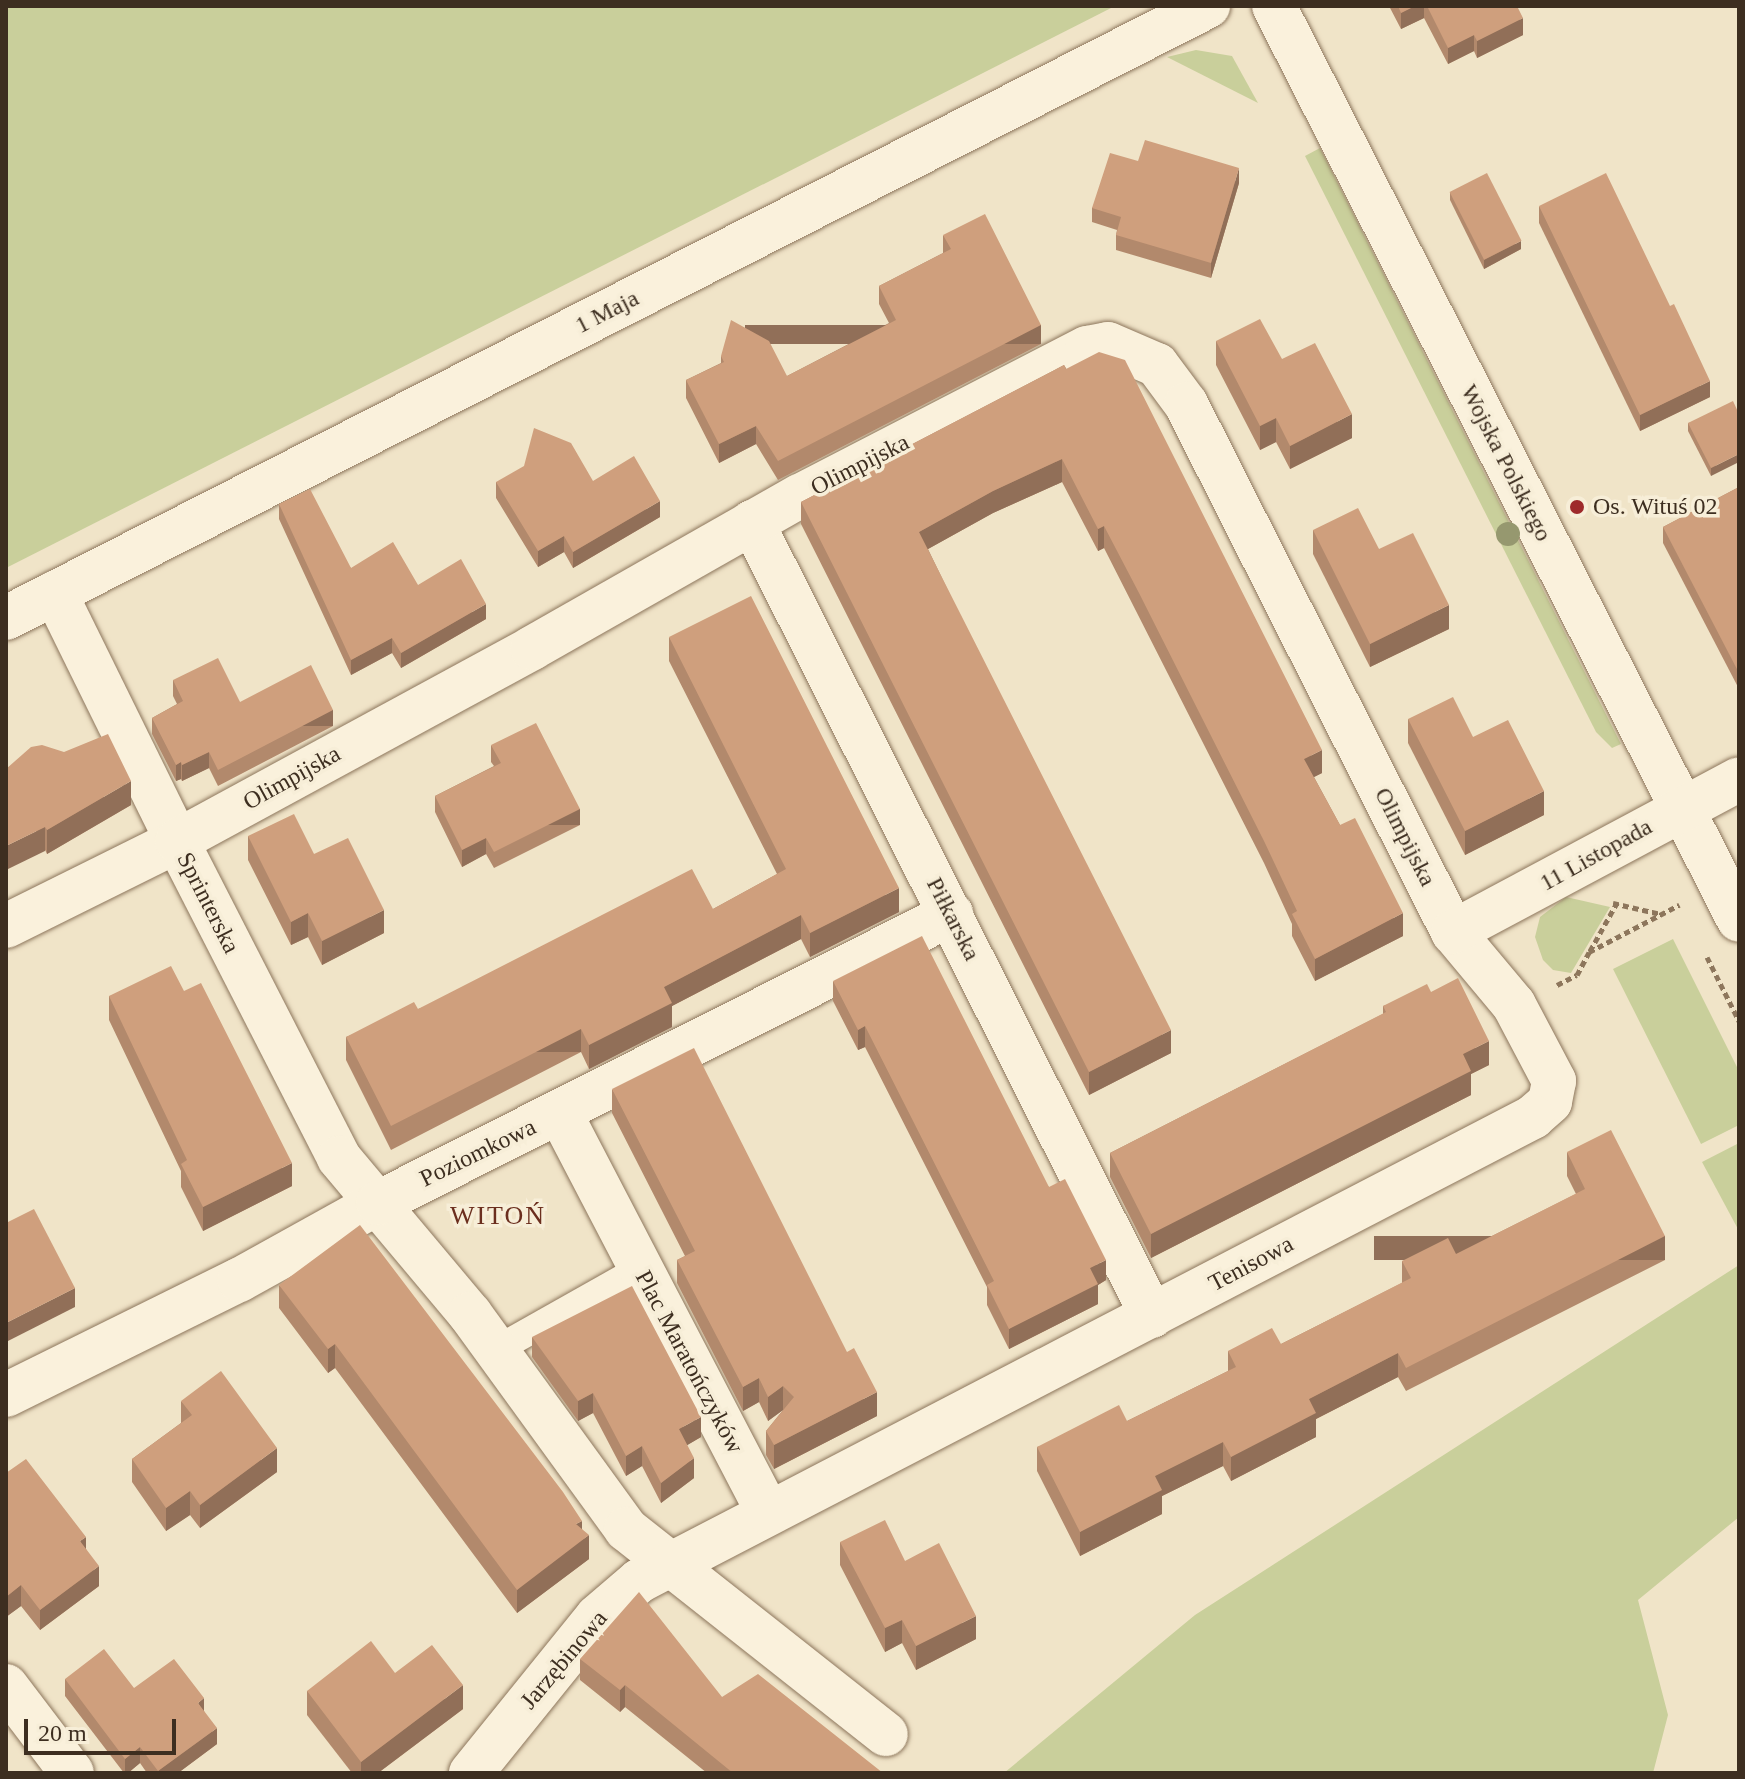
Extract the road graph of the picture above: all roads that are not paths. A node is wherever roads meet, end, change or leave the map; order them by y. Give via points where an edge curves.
1 (1208, 6) edge
2 (1274, 6) edge
3 (752, 522) junction
4 (55, 593) junction
5 (6, 618) edge
6 (1739, 779) edge
7 (1681, 808) junction
8 (177, 841) junction
9 (951, 914) junction
10 (1739, 920) edge
11 (6, 926) edge
12 (1453, 932) junction
13 (560, 1113) junction
14 (378, 1203) junction
15 (640, 1269) junction
16 (1152, 1316) junction
17 (496, 1350) junction
18 (6, 1395) edge
19 (768, 1512) junction
20 (671, 1564) junction
21 (6, 1686) edge
22 (886, 1734) dead end
23 (51, 1765) edge
24 (471, 1773) edge

1 - 4 street, 1 Maja
2 - 7 street, Wojska Polskiego
3 - 8 street, Olimpijska
3 - 9 street, Piłkarska
3 - 12 street, Olimpijska via 1087,348 1108,344 1157,365 1186,404
4 - 5 street, 1 Maja
4 - 8 street, Sprinterska
6 - 7 street, 11 Listopada
7 - 10 street, Wojska Polskiego
7 - 12 street, 11 Listopada
8 - 11 street, Olimpijska
8 - 14 street, Sprinterska via 339,1158
9 - 13 street, Poziomkowa
9 - 16 street, Piłkarska
12 - 16 street, Tenisowa via 1514,1005 1554,1081 1550,1102 1533,1117
13 - 14 street, Poziomkowa
13 - 15 street, Plac Maratończyków
14 - 17 street
14 - 18 street, Poziomkowa via 239,1280
15 - 17 lane
15 - 19 street, Plac Maratończyków
16 - 19 street, Tenisowa
17 - 20 street via 626,1529
19 - 20 street
20 - 22 street
20 - 24 street, Jarzębinowa via 639,1581 597,1617
21 - 23 street

